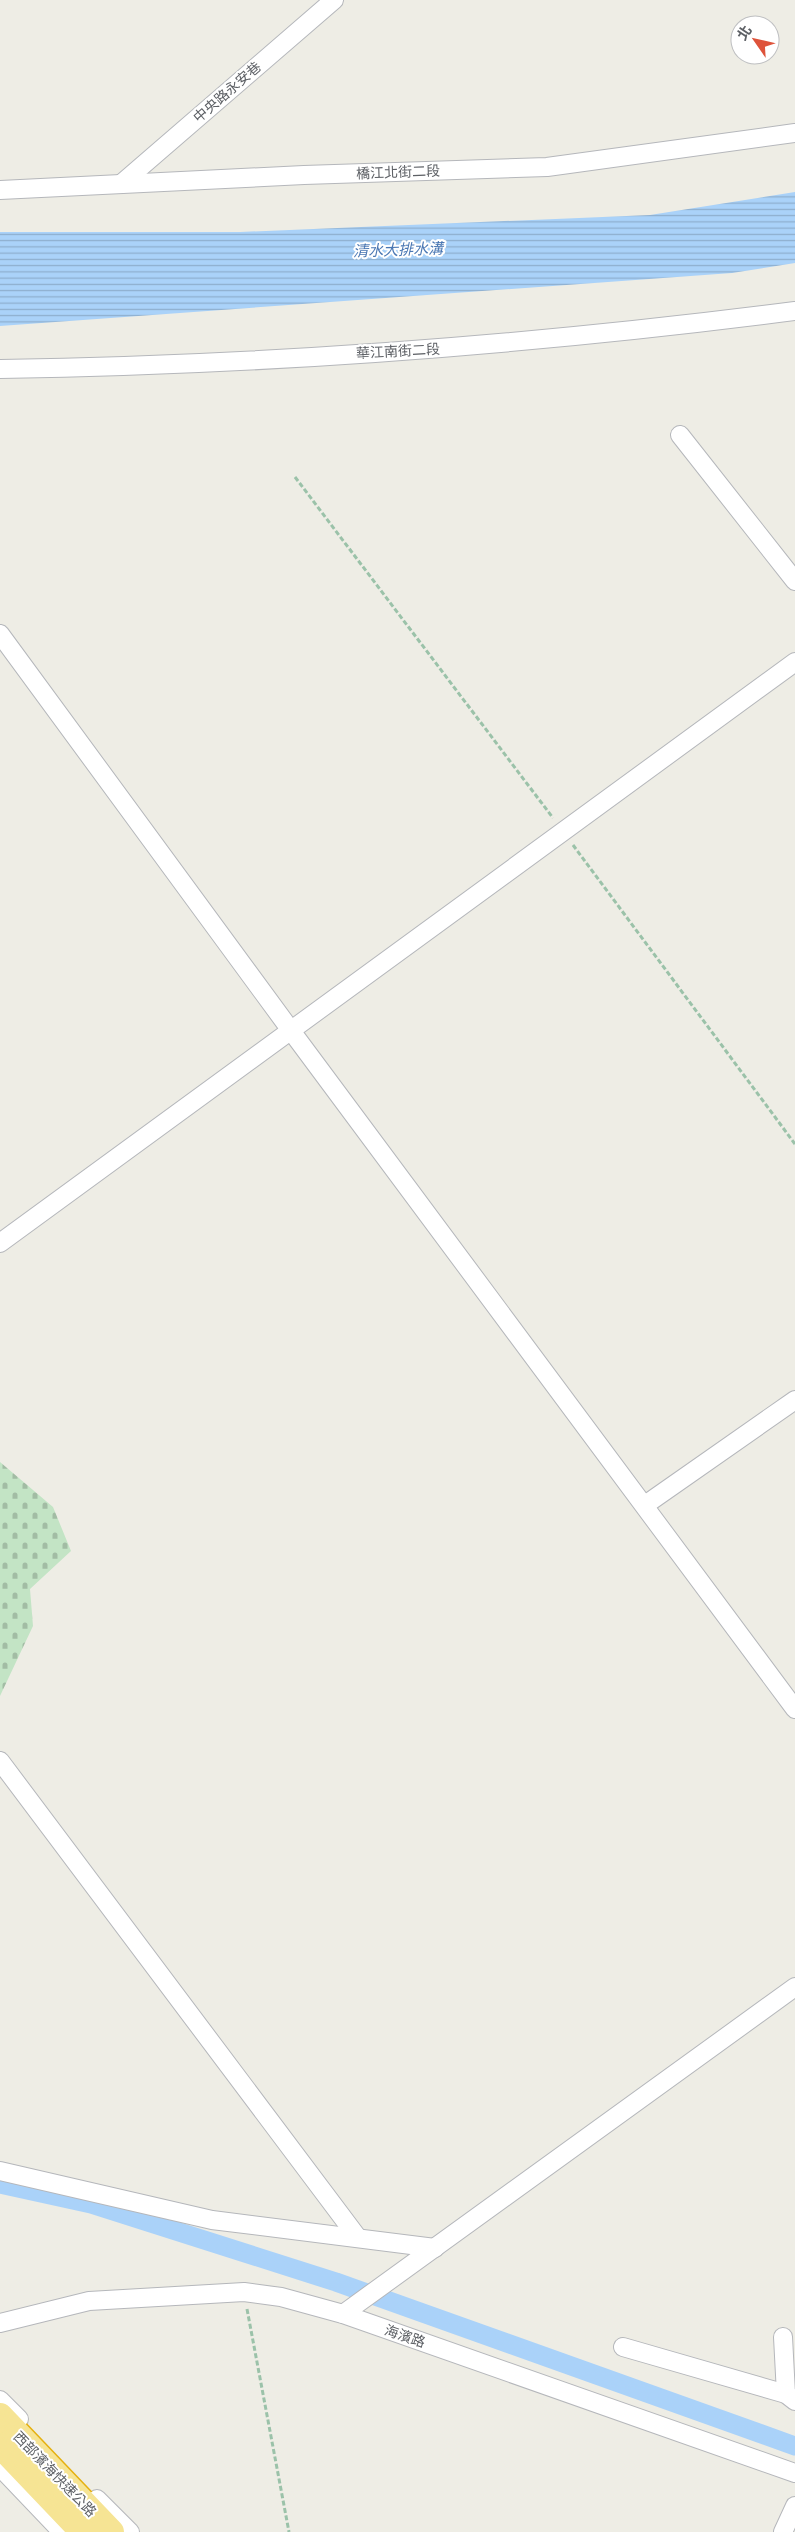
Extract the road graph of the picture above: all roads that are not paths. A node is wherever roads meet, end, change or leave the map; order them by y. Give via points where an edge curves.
1 (334, 0) edge
2 (795, 133) edge
3 (121, 184) junction
4 (0, 190) edge
5 (795, 311) edge
6 (0, 369) edge
7 (680, 436) dead end
8 (795, 581) edge
9 (0, 634) edge
10 (795, 662) edge
11 (292, 1032) junction
12 (0, 1243) edge
13 (795, 1400) edge
14 (645, 1506) junction
15 (795, 1709) edge
16 (0, 1762) edge
17 (795, 1987) edge
18 (0, 2171) edge
19 (358, 2238) junction
20 (432, 2251) junction
21 (343, 2314) junction
22 (0, 2323) edge
23 (783, 2337) dead end
24 (623, 2347) dead end
25 (790, 2397) edge
26 (0, 2400) edge
27 (0, 2416) edge
28 (0, 2445) edge
29 (1, 2470) edge
30 (795, 2472) edge
31 (795, 2506) edge
32 (62, 2532) edge
33 (83, 2532) edge
34 (111, 2532) edge
35 (130, 2532) edge
36 (783, 2532) edge

1 - 3 street, 中央路永安巷
2 - 3 street, 橋江北街二段 via 547,167
3 - 4 street, 橋江北街二段
5 - 6 street, 華江南街二段 via 640,331 473,346 136,367
7 - 8 street
9 - 11 street
10 - 11 street
11 - 12 street
11 - 14 street
13 - 14 street
14 - 15 street
16 - 19 street
17 - 20 street
18 - 19 street via 212,2220
19 - 20 street
20 - 21 street
21 - 22 street, 海濱路 via 281,2296 244,2292 89,2301
21 - 30 street, 海濱路
23 - 25 street
24 - 25 street
26 - 35 street
27 - 34 highway, 西部濱海快速公路
28 - 33 highway, 西部濱海快速公路
29 - 32 street
31 - 36 street

